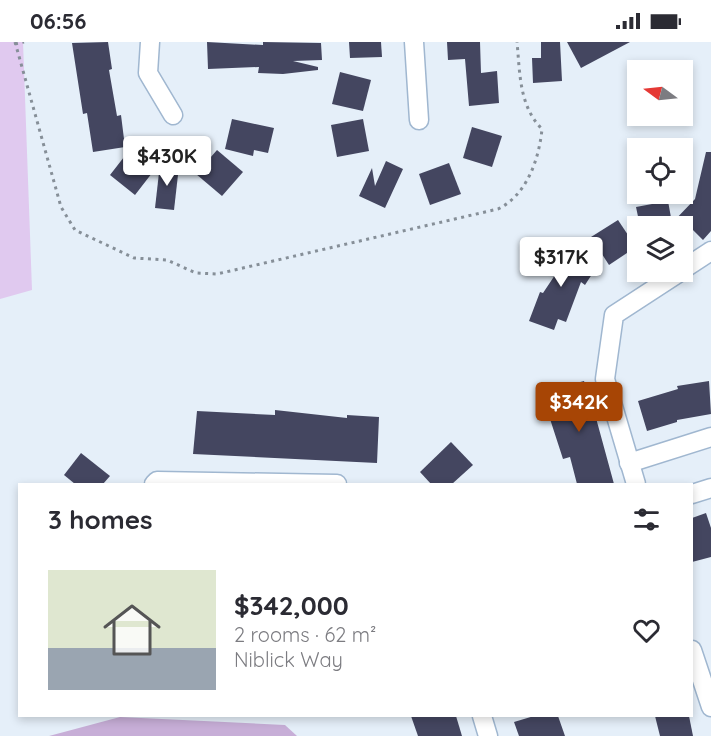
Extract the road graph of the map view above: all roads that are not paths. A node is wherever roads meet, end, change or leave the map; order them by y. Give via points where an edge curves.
1 (150, 42) edge
2 (414, 42) edge
3 (173, 115) dead end
4 (419, 120) dead end
5 (711, 251) edge
6 (693, 263) edge
7 (664, 282) edge
8 (711, 437) edge
9 (629, 463) junction
10 (155, 483) edge
11 (277, 483) edge
12 (636, 483) edge
13 (711, 488) edge
14 (693, 494) edge
15 (693, 652) edge
16 (707, 685) edge
17 (711, 707) edge
18 (482, 717) edge
19 (488, 736) edge

1 - 3 street via 148,73
2 - 4 street
5 - 6 street
7 - 9 street via 614,315 605,379
8 - 9 street
9 - 12 street
10 - 11 street
13 - 14 street
15 - 16 street
16 - 17 street
18 - 19 street

